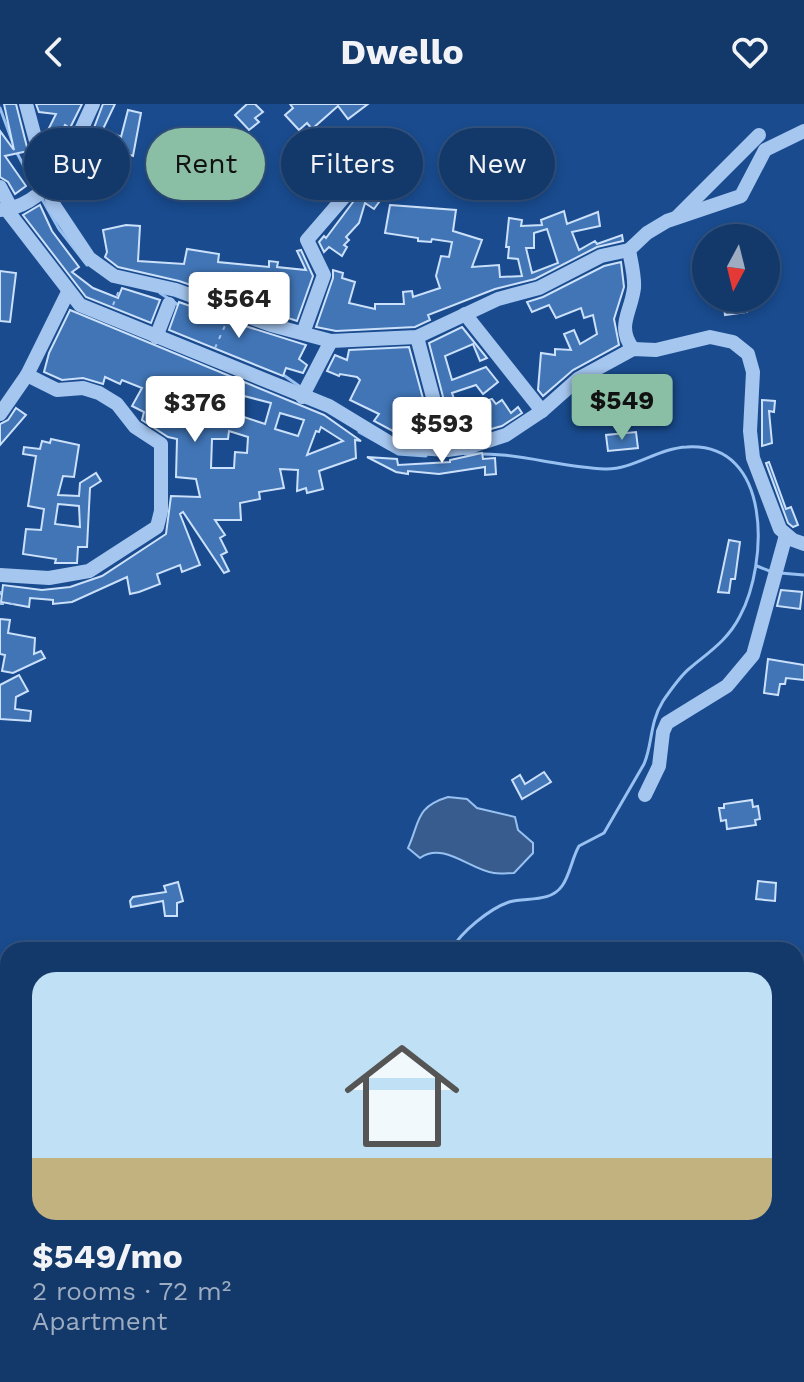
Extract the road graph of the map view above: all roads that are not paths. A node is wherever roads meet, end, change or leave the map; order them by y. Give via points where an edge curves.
1 (26, 104) edge
2 (93, 104) edge
3 (30, 128) edge
4 (81, 128) edge
5 (804, 131) edge
6 (759, 135) dead end
7 (0, 187) edge
8 (24, 199) edge
9 (49, 200) edge
10 (342, 200) edge
11 (6, 209) edge
12 (677, 216) junction
13 (629, 250) junction
14 (68, 292) junction
15 (169, 304) dead end
16 (465, 314) junction
17 (303, 333) junction
18 (156, 337) junction
19 (417, 337) junction
20 (331, 341) junction
21 (633, 349) junction
22 (27, 375) junction
23 (302, 397) junction
24 (542, 411) junction
25 (0, 414) edge
26 (447, 450) junction
27 (786, 535) junction
28 (804, 544) edge
29 (0, 575) edge
30 (645, 795) dead end

1 - 3 street
2 - 4 street
5 - 12 street via 765,150 741,196
6 - 12 street
7 - 11 street
8 - 11 street
9 - 17 street via 89,258 114,276 176,290
10 - 17 street via 307,240 324,275
11 - 14 street
12 - 13 street
13 - 16 street via 601,256 539,288
13 - 21 street via 634,290 624,333
14 - 18 street via 80,305
14 - 22 street
15 - 18 street
16 - 19 street
16 - 24 street
17 - 20 street
18 - 23 street
19 - 20 street
19 - 26 street
20 - 23 street
21 - 24 street via 578,379
21 - 27 street via 656,350 710,337 748,354 754,381 753,458
22 - 25 street
22 - 29 street via 57,390 99,393 161,444 161,511 157,527 89,571 49,578
23 - 26 street via 329,406 390,443
24 - 26 street via 506,435
27 - 28 street
27 - 30 street via 753,655 727,686 667,723 659,766

